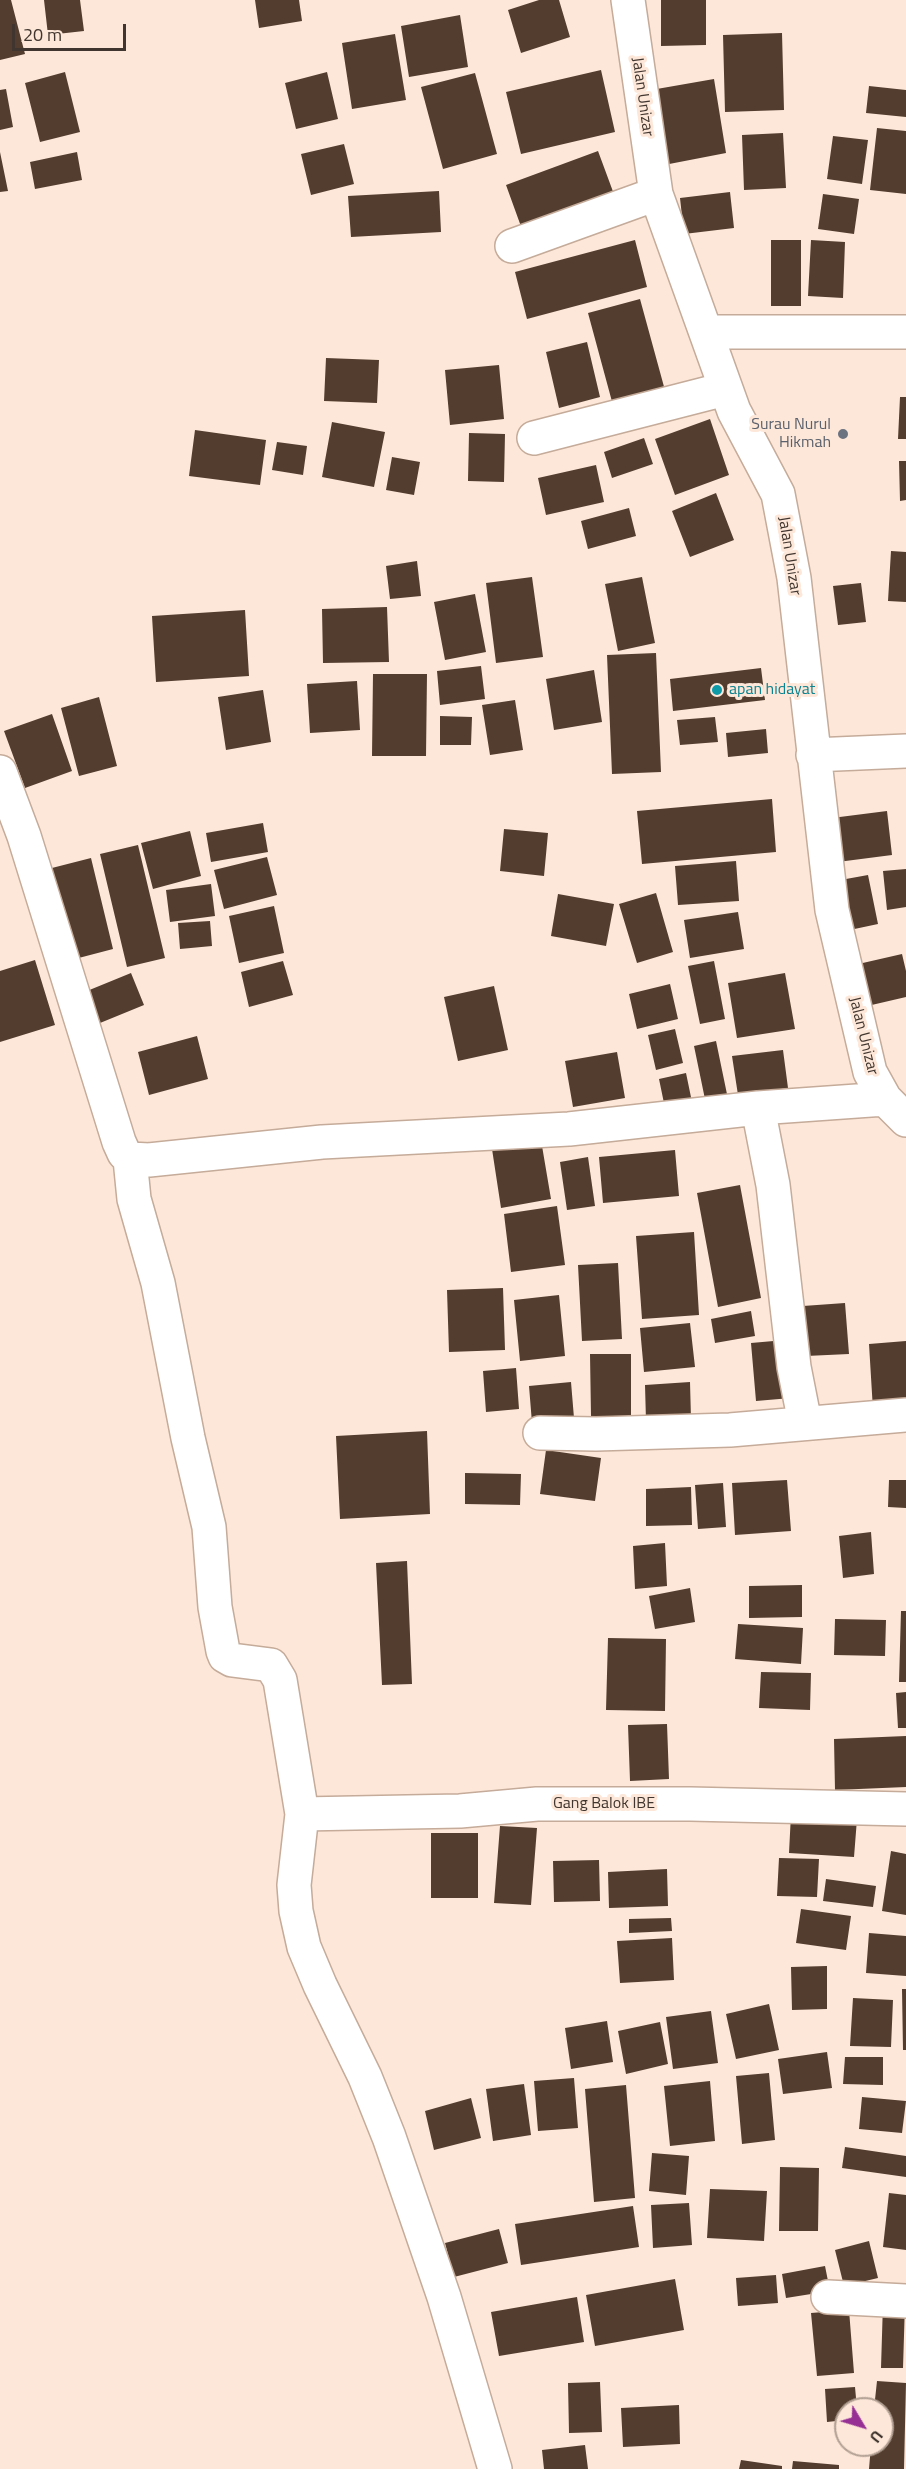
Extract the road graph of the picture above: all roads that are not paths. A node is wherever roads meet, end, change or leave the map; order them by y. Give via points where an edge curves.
1 (628, 0) edge
2 (656, 194) junction
3 (512, 246) dead end
4 (707, 332) junction
5 (906, 332) edge
6 (725, 388) junction
7 (534, 438) dead end
8 (906, 751) edge
9 (813, 755) junction
10 (0, 772) edge
11 (759, 1108) junction
12 (895, 1109) edge
13 (130, 1159) junction
14 (906, 1415) edge
15 (805, 1423) junction
16 (540, 1433) dead end
17 (906, 1809) edge
18 (302, 1814) junction
19 (828, 2297) dead end
20 (906, 2301) edge
21 (495, 2469) edge

1 - 2 street, Jalan Unizar
2 - 3 street
2 - 4 street, Jalan Unizar
4 - 5 street
4 - 6 street, Jalan Unizar
6 - 7 street
6 - 9 street, Jalan Unizar via 778,494 794,578
8 - 9 street
9 - 12 street, Jalan Unizar via 832,910 870,1072
10 - 13 street via 24,836 119,1142
11 - 12 street
11 - 13 street via 569,1129 322,1142
11 - 15 street
13 - 18 street via 134,1199 158,1283 209,1527 215,1607 223,1651 232,1660 264,1663 276,1670
14 - 15 street
15 - 16 street via 719,1430
17 - 18 street, Gang Balok IBE via 537,1804 460,1811
18 - 21 street via 294,1885 304,1947 389,2137 444,2297
19 - 20 street

